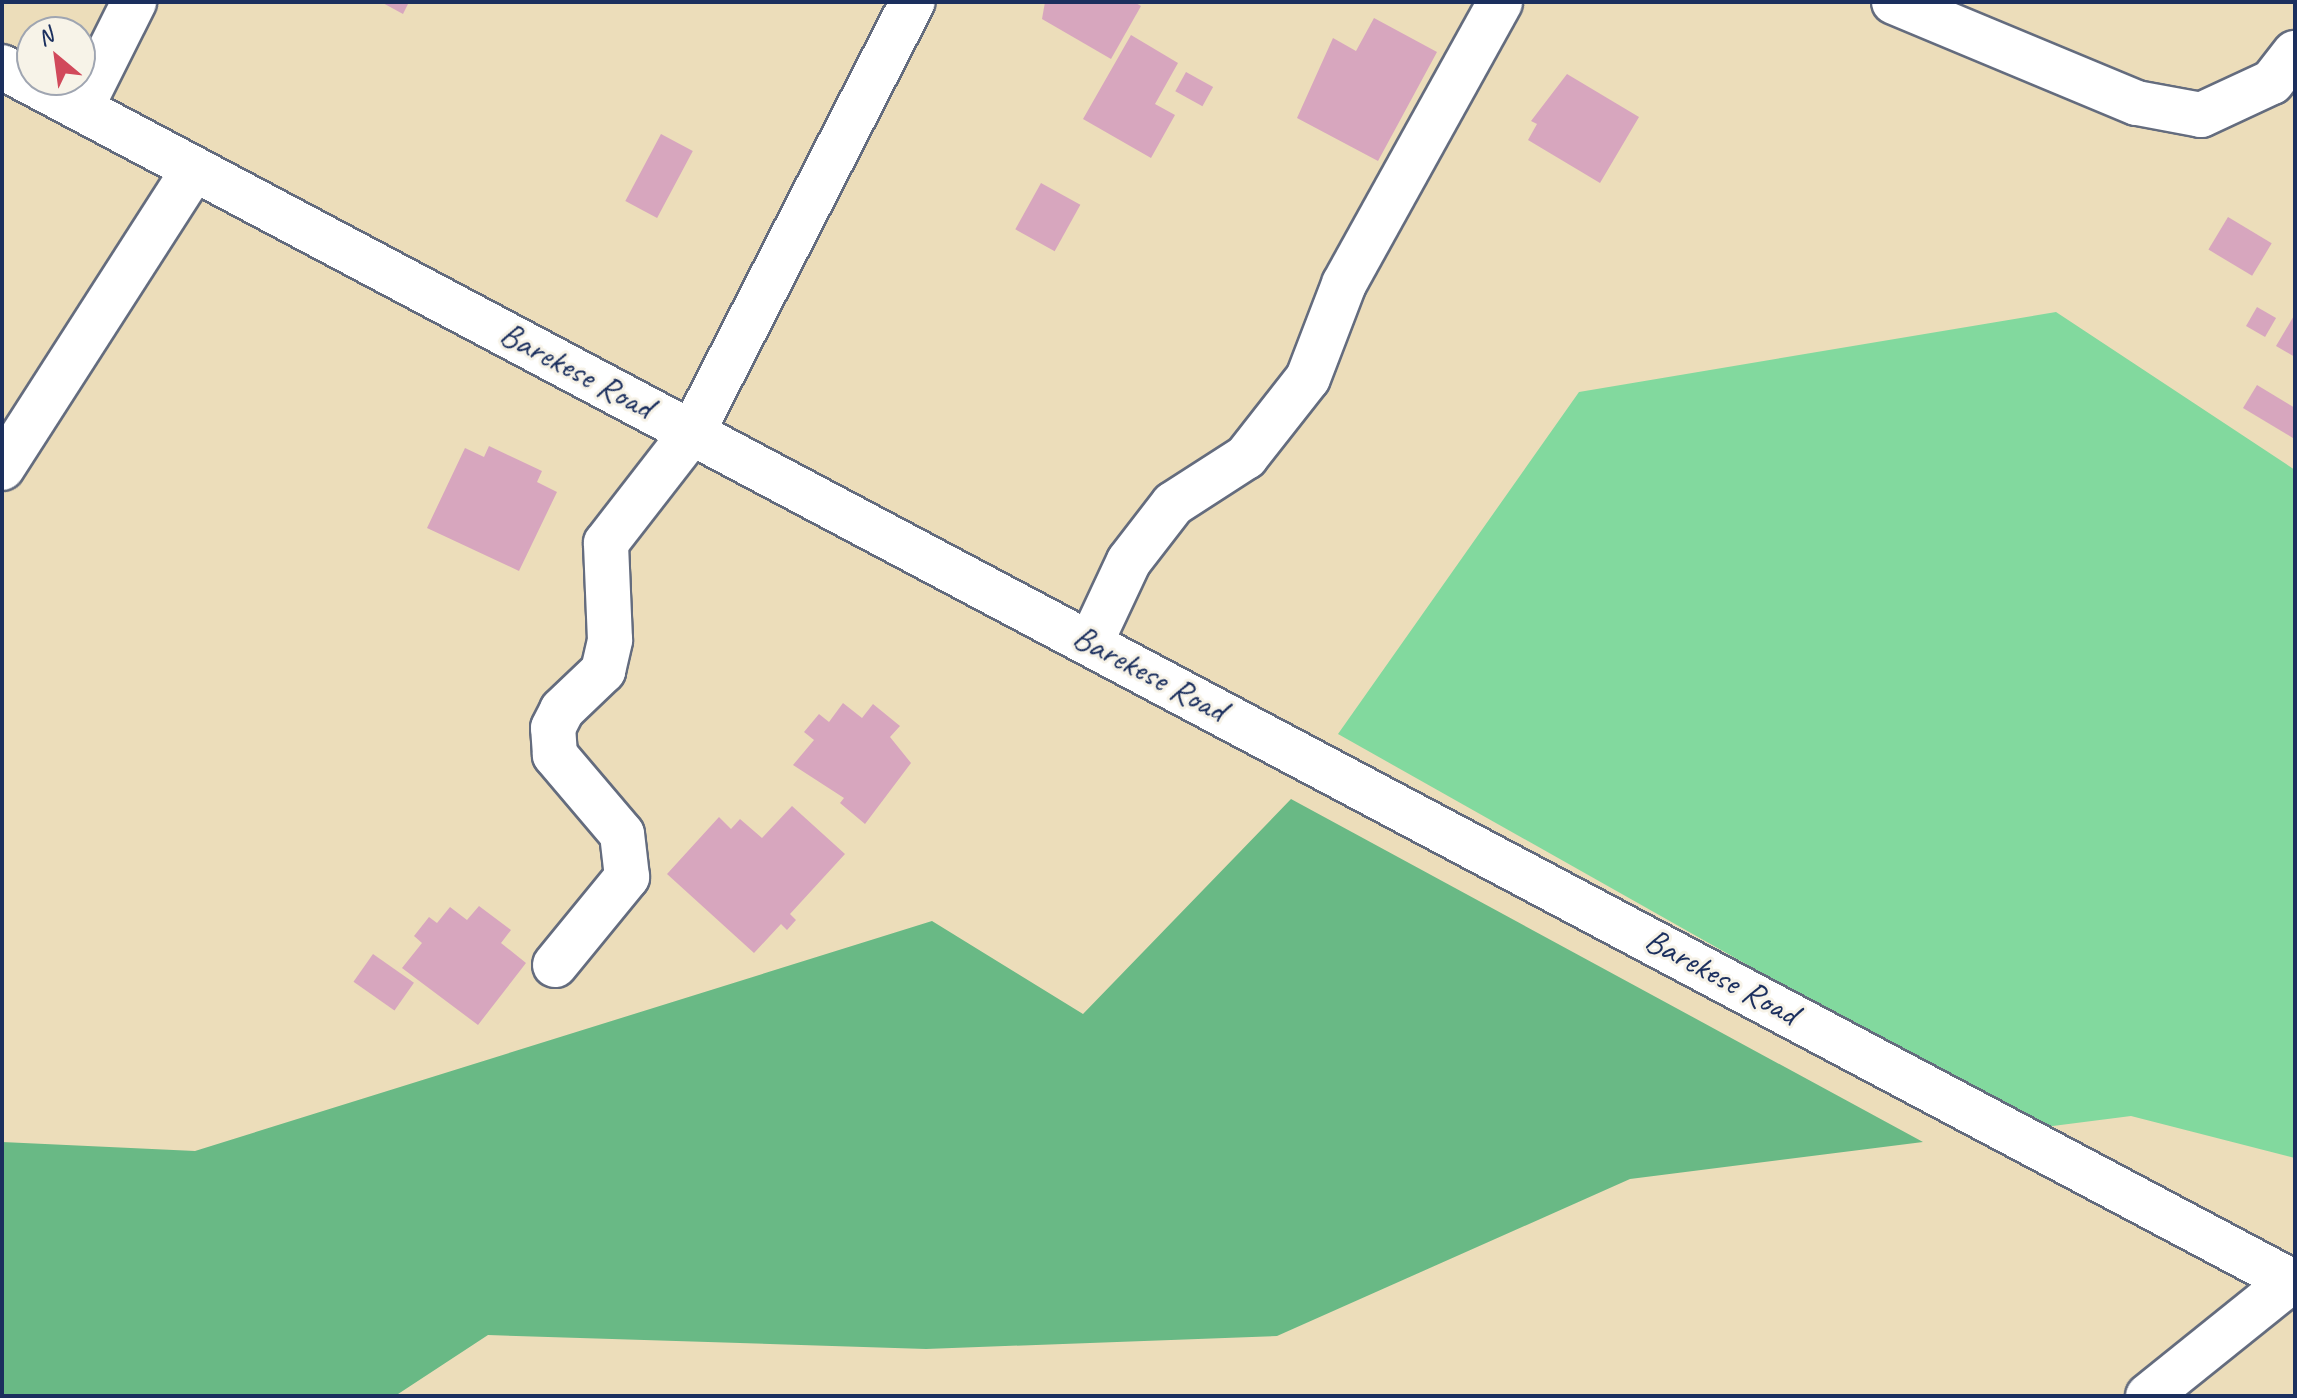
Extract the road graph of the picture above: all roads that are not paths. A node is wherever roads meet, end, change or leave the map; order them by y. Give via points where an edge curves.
1 (134, 2) edge
2 (913, 2) edge
3 (1500, 2) edge
4 (1894, 2) edge
5 (2295, 53) edge
6 (2, 67) edge
7 (81, 108) junction
8 (194, 169) junction
9 (693, 431) junction
10 (2, 468) edge
11 (1091, 642) junction
12 (555, 965) dead end
13 (2293, 1282) edge
14 (2148, 1396) edge

1 - 7 street
2 - 9 street
3 - 11 street via 1344,284 1308,378 1246,457 1173,504 1129,561
4 - 5 street via 2137,103 2201,115 2272,82
6 - 7 street, Barekese Road
7 - 8 street, Barekese Road
8 - 9 street, Barekese Road
8 - 10 street
9 - 11 street, Barekese Road
9 - 12 street via 606,543 610,640 603,671 553,728 555,755 568,777 622,834 629,855 627,877
11 - 13 street, Barekese Road
13 - 14 street

